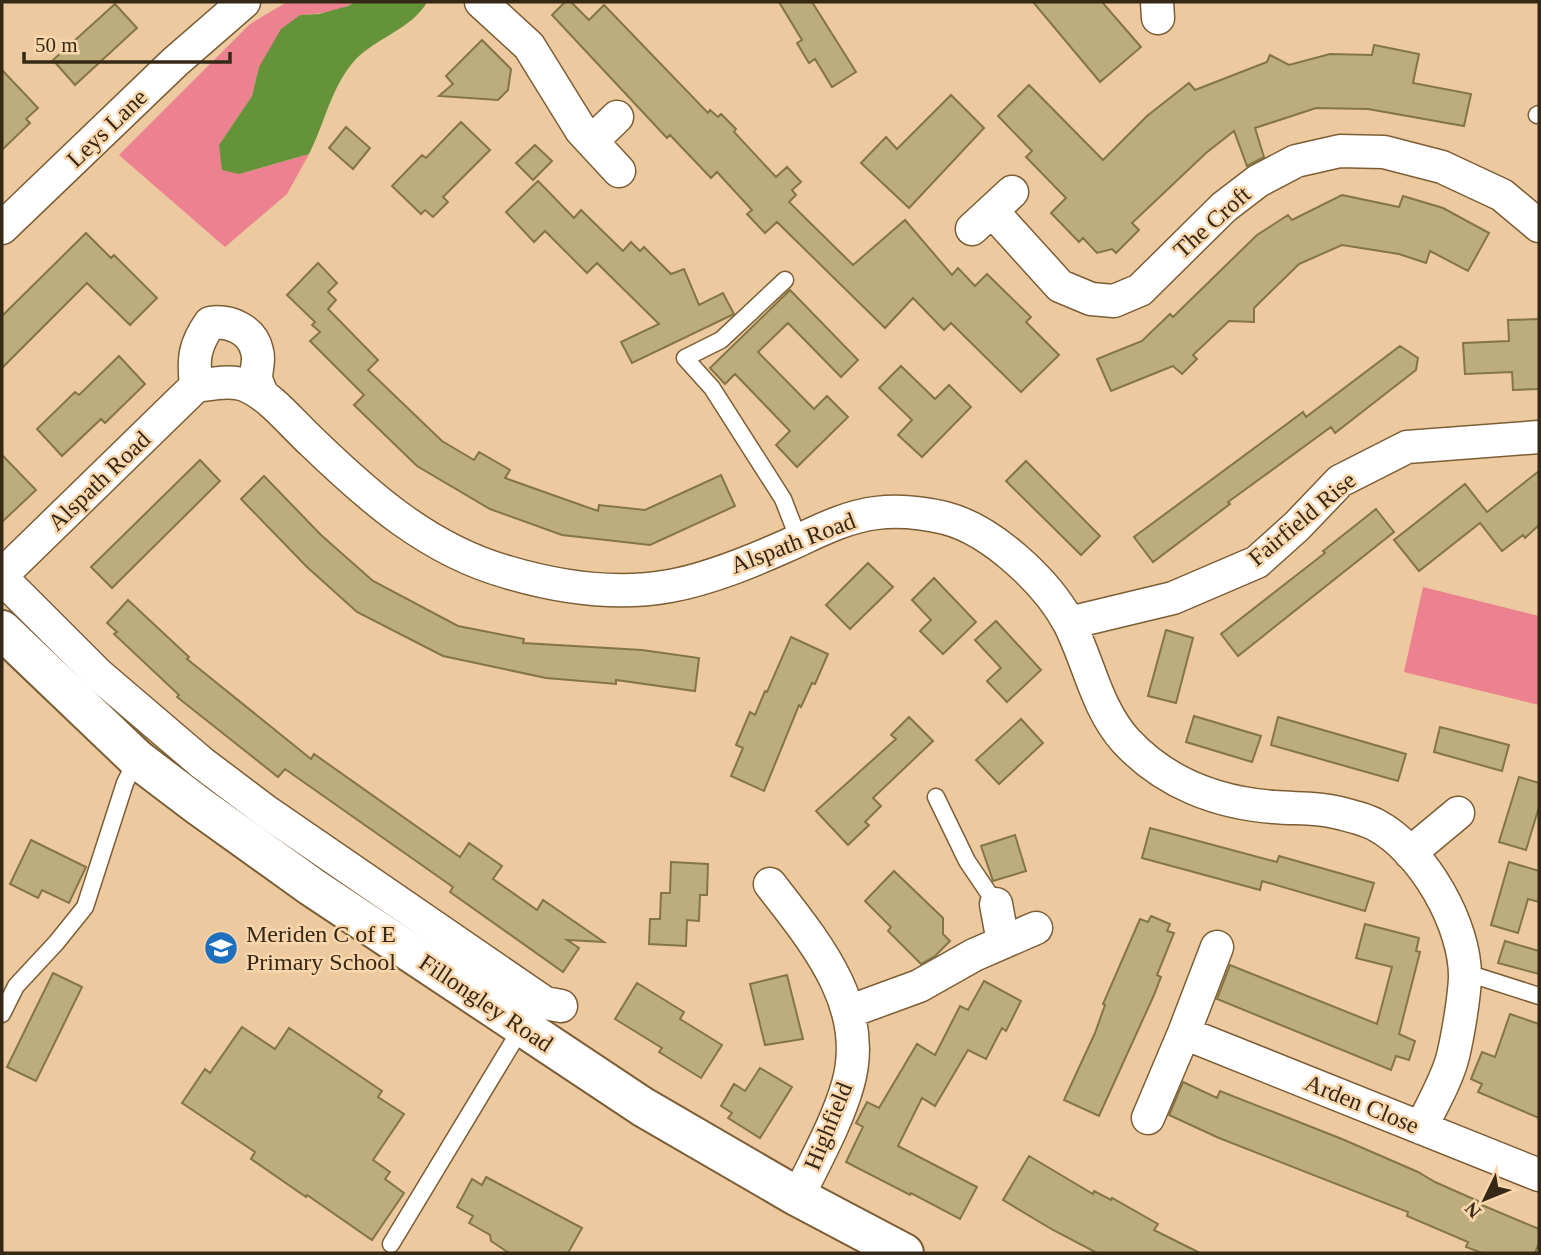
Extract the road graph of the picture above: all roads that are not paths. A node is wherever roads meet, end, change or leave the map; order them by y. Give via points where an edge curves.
1 (244, 2) edge
2 (481, 2) edge
3 (617, 117) dead end
4 (592, 141) junction
5 (619, 171) dead end
6 (992, 211) dead end
7 (1539, 226) edge
8 (2, 228) edge
9 (785, 280) dead end
10 (196, 386) junction
11 (262, 394) junction
12 (1539, 437) edge
13 (799, 540) junction
14 (2, 576) edge
15 (1069, 623) junction
16 (2, 630) edge
17 (137, 759) junction
18 (936, 797) dead end
19 (1458, 813) dead end
20 (1410, 853) junction
21 (770, 884) dead end
22 (996, 904) joint
23 (1036, 928) dead end
24 (1003, 942) junction
25 (1217, 947) dead end
26 (1464, 972) junction
27 (1539, 996) edge
28 (561, 1006) dead end
29 (848, 1012) junction
30 (2, 1014) edge
31 (522, 1027) junction
32 (1184, 1033) junction
33 (1148, 1118) dead end
34 (1422, 1128) junction
35 (1539, 1175) edge
36 (798, 1197) junction
37 (391, 1244) dead end
38 (904, 1253) edge

1 - 8 street, Leys Lane
2 - 4 street via 530,46
3 - 4 street
4 - 5 street
6 - 7 street, The Croft via 1060,286 1091,299 1114,301 1140,290 1224,207 1258,181 1296,161 1340,151 1384,152 1442,167 1502,195
9 - 13 lane via 722,340 685,358 712,388 783,499
10 - 11 street, Alspath Road via 243,383
10 - 11 street via 193,360 199,339 210,323 223,321 237,326 258,351 256,379
10 - 14 street, Alspath Road
11 - 13 street, Alspath Road via 401,521 444,548 503,571 558,585 617,592 673,585
12 - 15 street, Fairfield Rise via 1407,447 1340,481 1257,562 1173,598
13 - 15 street, Alspath Road via 874,513 947,518 980,532 1007,552 1033,576
14 - 28 street, Fillongley Road via 99,675 202,763 545,1003
15 - 20 street, Alspath Road via 1115,725 1126,741 1175,780 1223,800 1330,810 1376,825
16 - 17 main road, Fillongley Road
17 - 30 lane via 85,907 16,986
17 - 31 main road, Fillongley Road via 312,887
18 - 22 lane via 967,861
19 - 20 street
20 - 26 street, Alspath Road via 1445,903
21 - 29 street, Highfield via 815,942 834,974
22 - 24 street
23 - 24 street
24 - 29 street via 919,986
25 - 32 street
26 - 27 lane
26 - 34 street, Alspath Road via 1452,1059
29 - 36 street, Highfield via 853,1032 848,1085
31 - 36 main road, Fillongley Road via 643,1107
31 - 37 lane
32 - 33 street
32 - 34 street, Arden Close
34 - 35 street, Arden Close
36 - 38 main road, Fillongley Road

